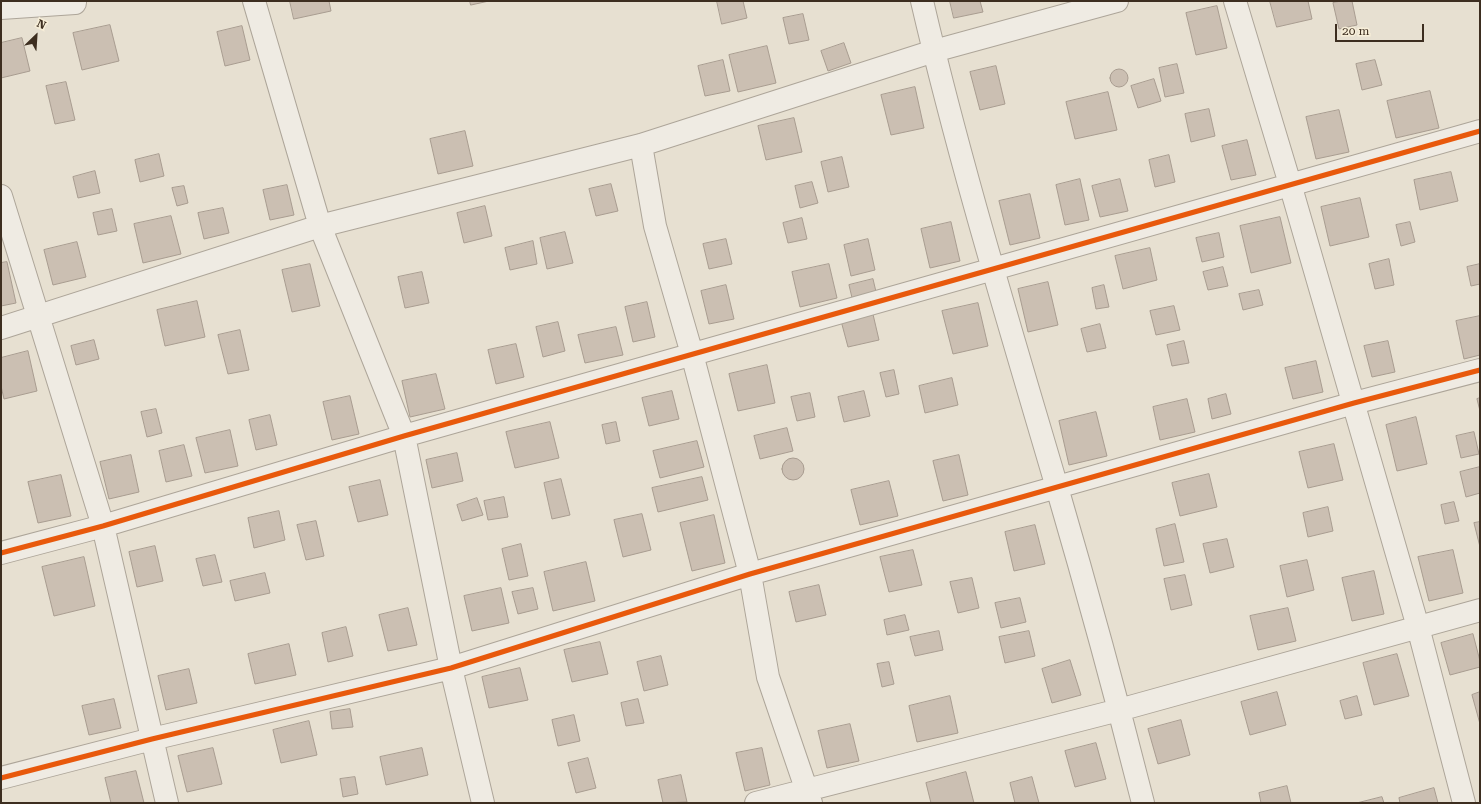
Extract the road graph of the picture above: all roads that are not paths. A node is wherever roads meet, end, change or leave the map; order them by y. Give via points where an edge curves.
1 (254, 1) edge
2 (922, 1) edge
3 (1117, 1) edge
4 (1235, 1) edge
5 (75, 3) dead end
6 (1, 8) edge
7 (934, 51) junction
8 (1480, 131) edge
9 (641, 145) junction
10 (1290, 184) junction
11 (1, 196) edge
12 (320, 226) junction
13 (992, 269) junction
14 (38, 316) junction
15 (1, 328) edge
16 (692, 354) junction
17 (1480, 370) edge
18 (1354, 403) junction
19 (404, 436) junction
20 (1057, 487) junction
21 (103, 526) junction
22 (1, 553) edge
23 (750, 574) junction
24 (1480, 610) edge
25 (1418, 627) junction
26 (451, 668) junction
27 (1119, 710) junction
28 (152, 739) junction
29 (1, 778) edge
30 (809, 796) edge
31 (167, 803) edge
32 (483, 803) edge
33 (756, 803) edge
34 (1144, 803) edge
35 (1464, 803) edge

1 - 12 street
2 - 7 street
3 - 7 street
4 - 10 street
5 - 6 street
7 - 9 street
7 - 13 street
8 - 10 street
9 - 12 street
9 - 16 street via 655,226
10 - 13 street
10 - 18 street
11 - 14 street
12 - 14 street
12 - 19 street
13 - 16 street
13 - 20 street
14 - 15 street
14 - 21 street
16 - 19 street
16 - 23 street
17 - 18 street
18 - 20 street
18 - 25 street
19 - 21 street
19 - 26 street
20 - 23 street
20 - 27 street
21 - 22 street
21 - 28 street
23 - 26 street
23 - 30 street via 768,677
24 - 25 street
25 - 27 street
25 - 35 street
26 - 28 street
26 - 32 street
27 - 30 street
27 - 34 street
28 - 29 street
28 - 31 street
30 - 33 street

